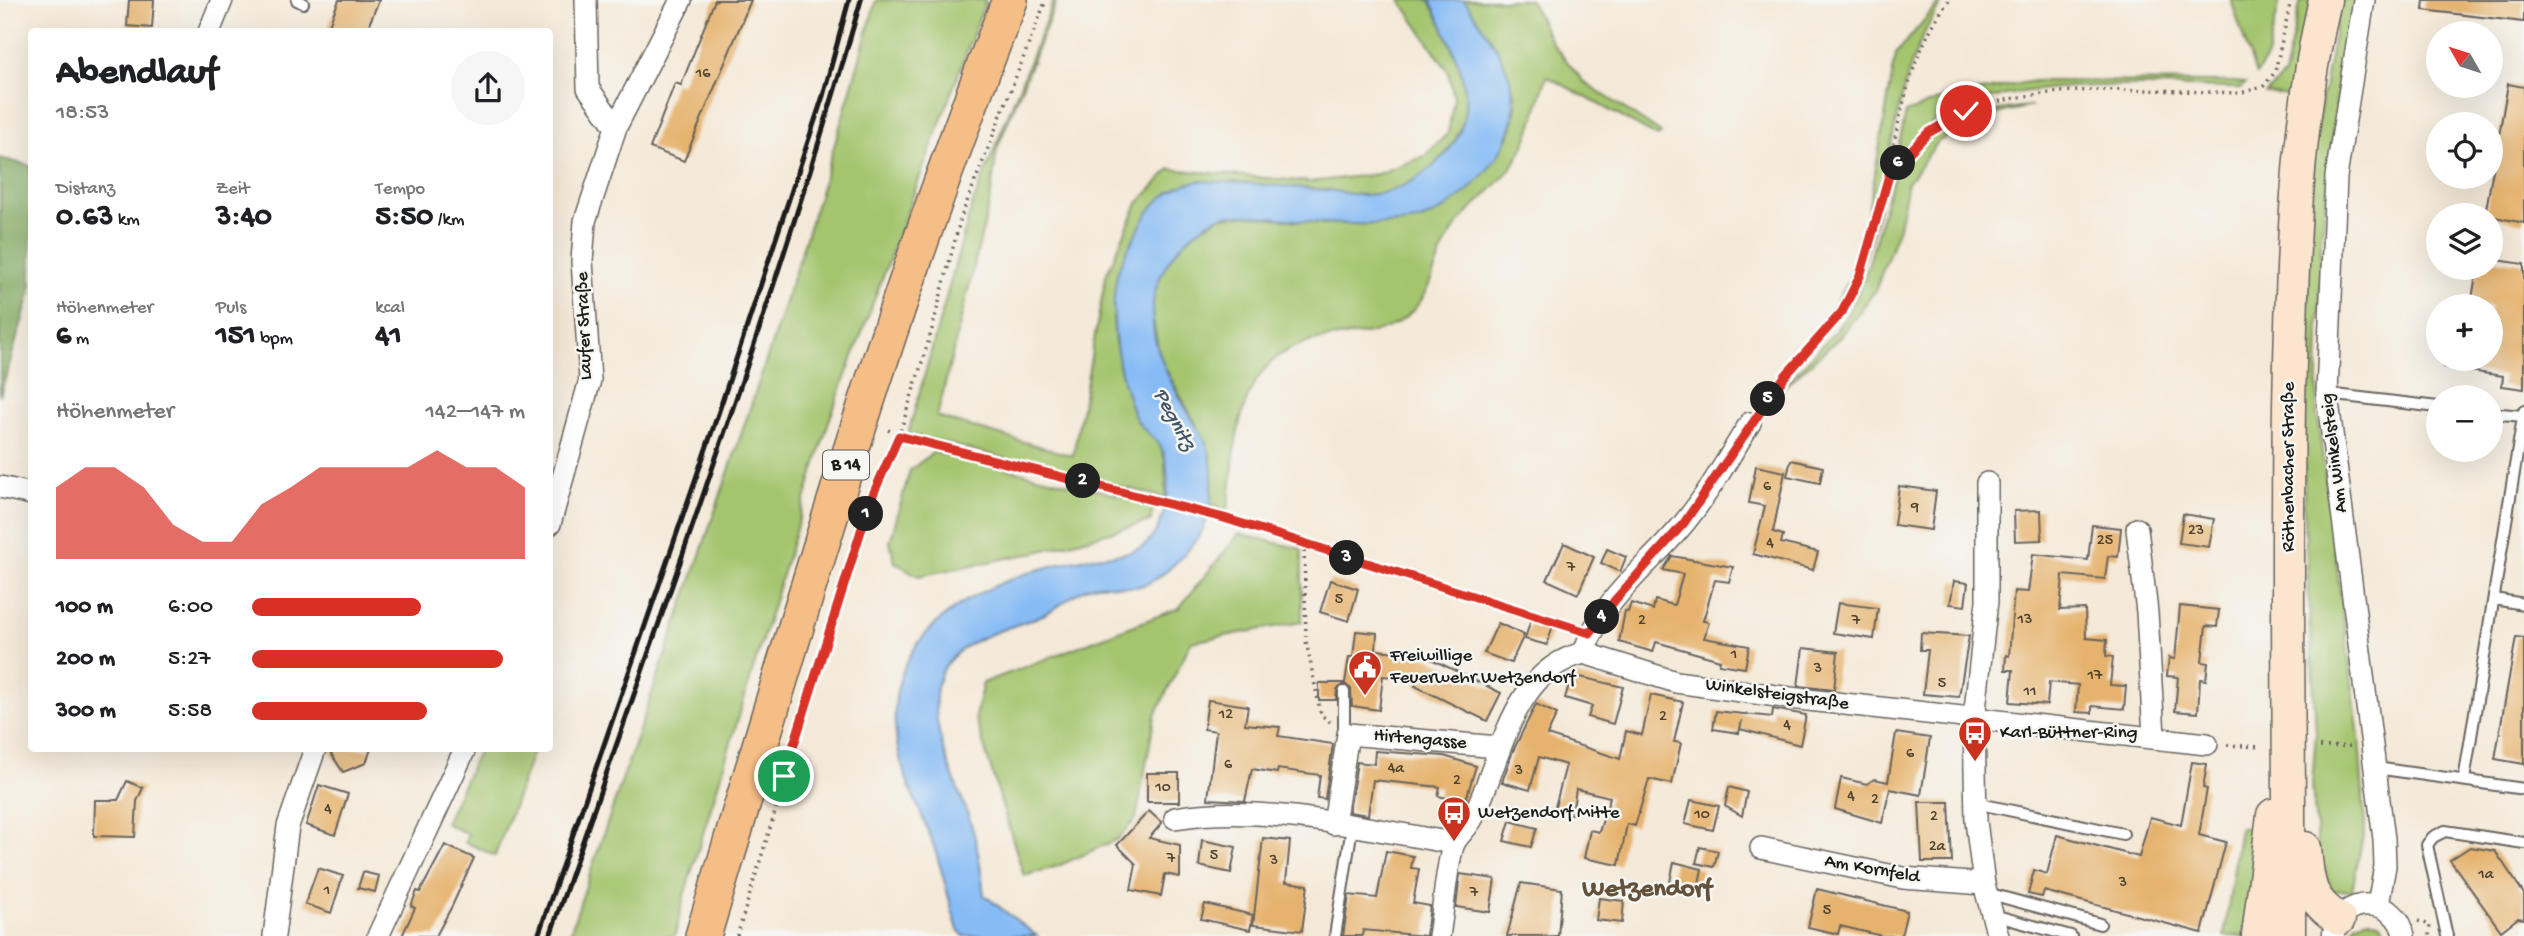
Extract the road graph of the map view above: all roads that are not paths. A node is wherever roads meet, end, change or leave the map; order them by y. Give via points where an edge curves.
1 (222, 0) edge
2 (586, 0) edge
3 (681, 0) edge
4 (1010, 0) edge
5 (2325, 0) edge
6 (2364, 0) edge
7 (211, 28) edge
8 (616, 127) junction
9 (2327, 394) junction
10 (2426, 406) edge
11 (2524, 411) edge
12 (2503, 414) edge
13 (2523, 416) edge
14 (1750, 423) road end
15 (1987, 482) dead end
16 (0, 487) edge
17 (28, 493) edge
18 (553, 513) edge
19 (2137, 529) dead end
20 (2494, 599) junction
21 (2524, 604) edge
22 (1587, 643) junction
23 (1344, 692) dead end
24 (1974, 719) junction
25 (1346, 730) junction
26 (2154, 737) junction
27 (2207, 744) road end
28 (1498, 747) junction
29 (314, 752) edge
30 (464, 752) edge
31 (2290, 761) junction
32 (2376, 768) junction
33 (2464, 780) junction
34 (2524, 789) edge
35 (1975, 803) junction
36 (1175, 818) dead end
37 (1343, 825) junction
38 (2123, 834) dead end
39 (1454, 843) junction
40 (2524, 843) edge
41 (1761, 848) dead end
42 (1986, 888) junction
43 (2378, 905) junction
44 (1993, 915) junction
45 (2100, 924) dead end
46 (2336, 927) edge
47 (274, 936) edge
48 (378, 936) edge
49 (702, 936) edge
50 (1335, 936) edge
51 (1439, 936) edge
52 (1998, 936) edge
53 (2071, 936) edge
54 (2258, 936) edge
55 (2289, 936) edge
56 (2404, 936) edge
57 (2447, 936) edge

1 - 7 street
2 - 8 street via 588,88
3 - 8 street, Laufer Straße
4 - 49 main road, B 14 via 855,440
5 - 31 main road, Röthenbacher Straße via 2302,125 2292,240
6 - 9 street, Am Winkelsteig via 2336,177
8 - 18 street, Laufer Straße via 585,221 582,261 590,380
9 - 10 lane
9 - 32 street, Am Winkelsteig
11 - 13 lane
12 - 13 lane
13 - 20 lane
14 - 22 street via 1692,513
15 - 24 street via 1987,601
16 - 17 street
19 - 26 street
20 - 21 lane
20 - 33 lane
22 - 24 street, Winkelsteigstraße via 1676,682
22 - 28 street via 1531,687
23 - 25 lane
24 - 26 street, Winkelsteigstraße
24 - 35 street
25 - 28 street, Hirtengasse
25 - 37 street, Hirtengasse
26 - 27 street, Winkelsteigstraße
28 - 39 street via 1471,820
29 - 47 street via 288,826
30 - 48 street
31 - 46 main road via 2304,780 2308,881 2316,901
31 - 54 main road via 2275,800
31 - 55 main road, Röthenbacher Straße
32 - 33 lane
32 - 43 street, Am Winkelsteig via 2385,866
33 - 34 lane
35 - 38 lane
35 - 42 street
36 - 37 street via 1209,812
37 - 39 street
37 - 50 lane
39 - 51 street
40 - 57 lane via 2445,831 2432,837 2427,845
41 - 42 street, Am Kornfeld via 1903,878
42 - 44 street
42 - 45 lane
43 - 46 street via 2358,905
43 - 56 street via 2399,920
44 - 52 street
44 - 53 lane

